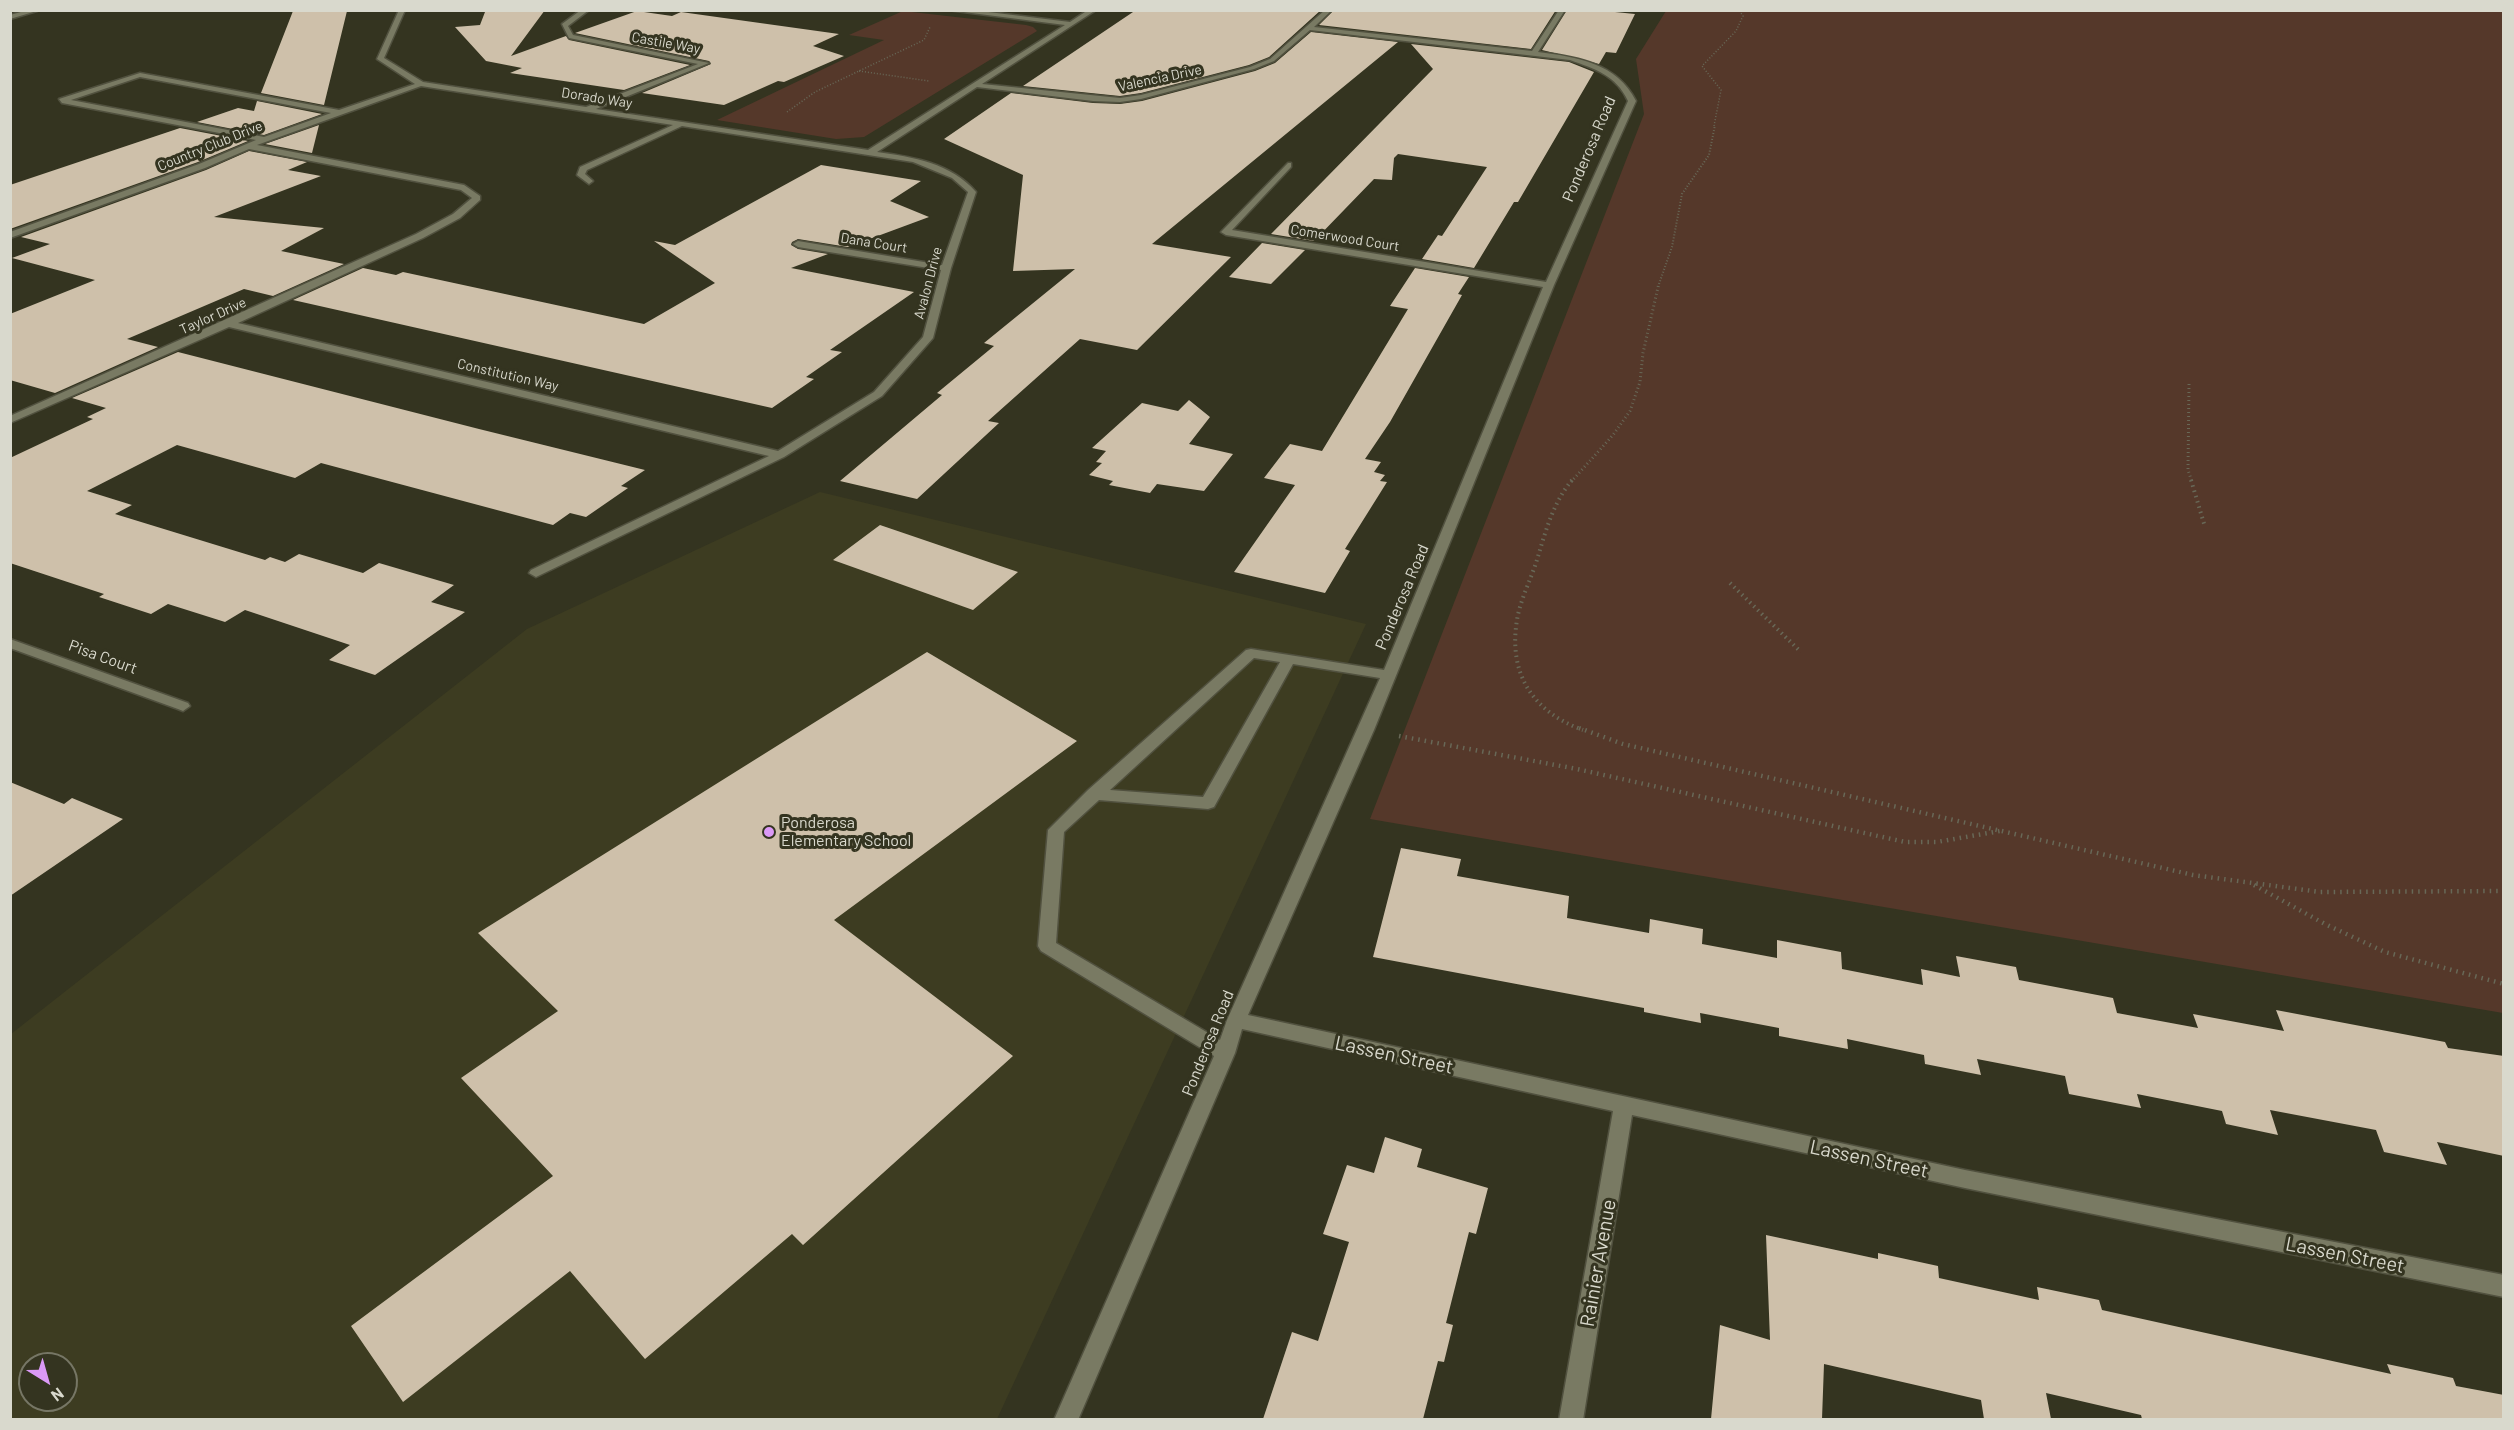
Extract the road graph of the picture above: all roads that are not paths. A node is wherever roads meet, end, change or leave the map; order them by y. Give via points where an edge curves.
1 (36, 10) edge
2 (402, 10) edge
3 (586, 10) edge
4 (951, 10) edge
5 (1093, 10) edge
6 (1329, 10) edge
7 (1562, 10) edge
8 (10, 17) edge
9 (1071, 24) junction
10 (1310, 28) junction
11 (1535, 52) junction
12 (421, 84) junction
13 (975, 84) junction
14 (586, 110) junction
15 (339, 112) junction
16 (679, 125) junction
17 (264, 139) junction
18 (247, 146) junction
19 (869, 153) junction
20 (1288, 165) dead end
21 (589, 181) dead end
22 (10, 235) edge
23 (798, 244) dead end
24 (946, 268) junction
25 (1550, 285) junction
26 (229, 324) junction
27 (10, 420) edge
28 (780, 455) junction
29 (536, 573) dead end
30 (10, 642) edge
31 (1289, 659) junction
32 (1389, 675) junction
33 (183, 706) dead end
34 (1094, 794) junction
35 (1236, 1020) junction
36 (1225, 1053) junction
37 (1624, 1106) junction
38 (2504, 1286) edge
39 (1066, 1419) edge
40 (1571, 1419) edge

1 - 8 street
2 - 12 street, Dorado Way via 380,59
3 - 14 street, Castile Way via 564,25 572,37 706,63
4 - 9 street
5 - 9 street
6 - 10 street, Valencia Drive
7 - 11 street
9 - 13 street
10 - 11 street, Ponderosa Road
10 - 13 street, Valencia Drive via 1272,60 1141,97 1093,99
11 - 25 street, Ponderosa Road via 1603,69 1625,84 1632,100
12 - 14 street, Dorado Way
12 - 15 street, Country Club Drive
13 - 19 street
14 - 16 street, Dorado Way
15 - 17 street, Country Club Drive
15 - 17 street via 140,75 62,101
16 - 19 street, Dorado Way
16 - 21 street via 583,169 581,175
17 - 18 street, Country Club Drive
18 - 22 street, Country Club Drive
18 - 26 street, Taylor Drive via 464,188 477,198 472,206 425,233
19 - 24 street, Avalon Drive via 915,160 955,176 972,192
20 - 25 street, Comerwood Court via 1226,232
23 - 24 street, Dana Court
24 - 28 street, Avalon Drive via 928,338 878,394
25 - 32 street, Ponderosa Road
26 - 27 street, Taylor Drive
26 - 28 street, Constitution Way
28 - 29 street, Avalon Drive
30 - 33 street, Pisa Court
31 - 32 street
31 - 34 street via 1251,653
31 - 34 street via 1208,803
32 - 35 street, Ponderosa Road
34 - 36 street via 1056,830 1047,946
35 - 36 street, Ponderosa Road
35 - 37 street, Lassen Street
36 - 39 street, Ponderosa Road
37 - 38 street, Lassen Street via 1965,1179
37 - 40 street, Rainier Avenue

